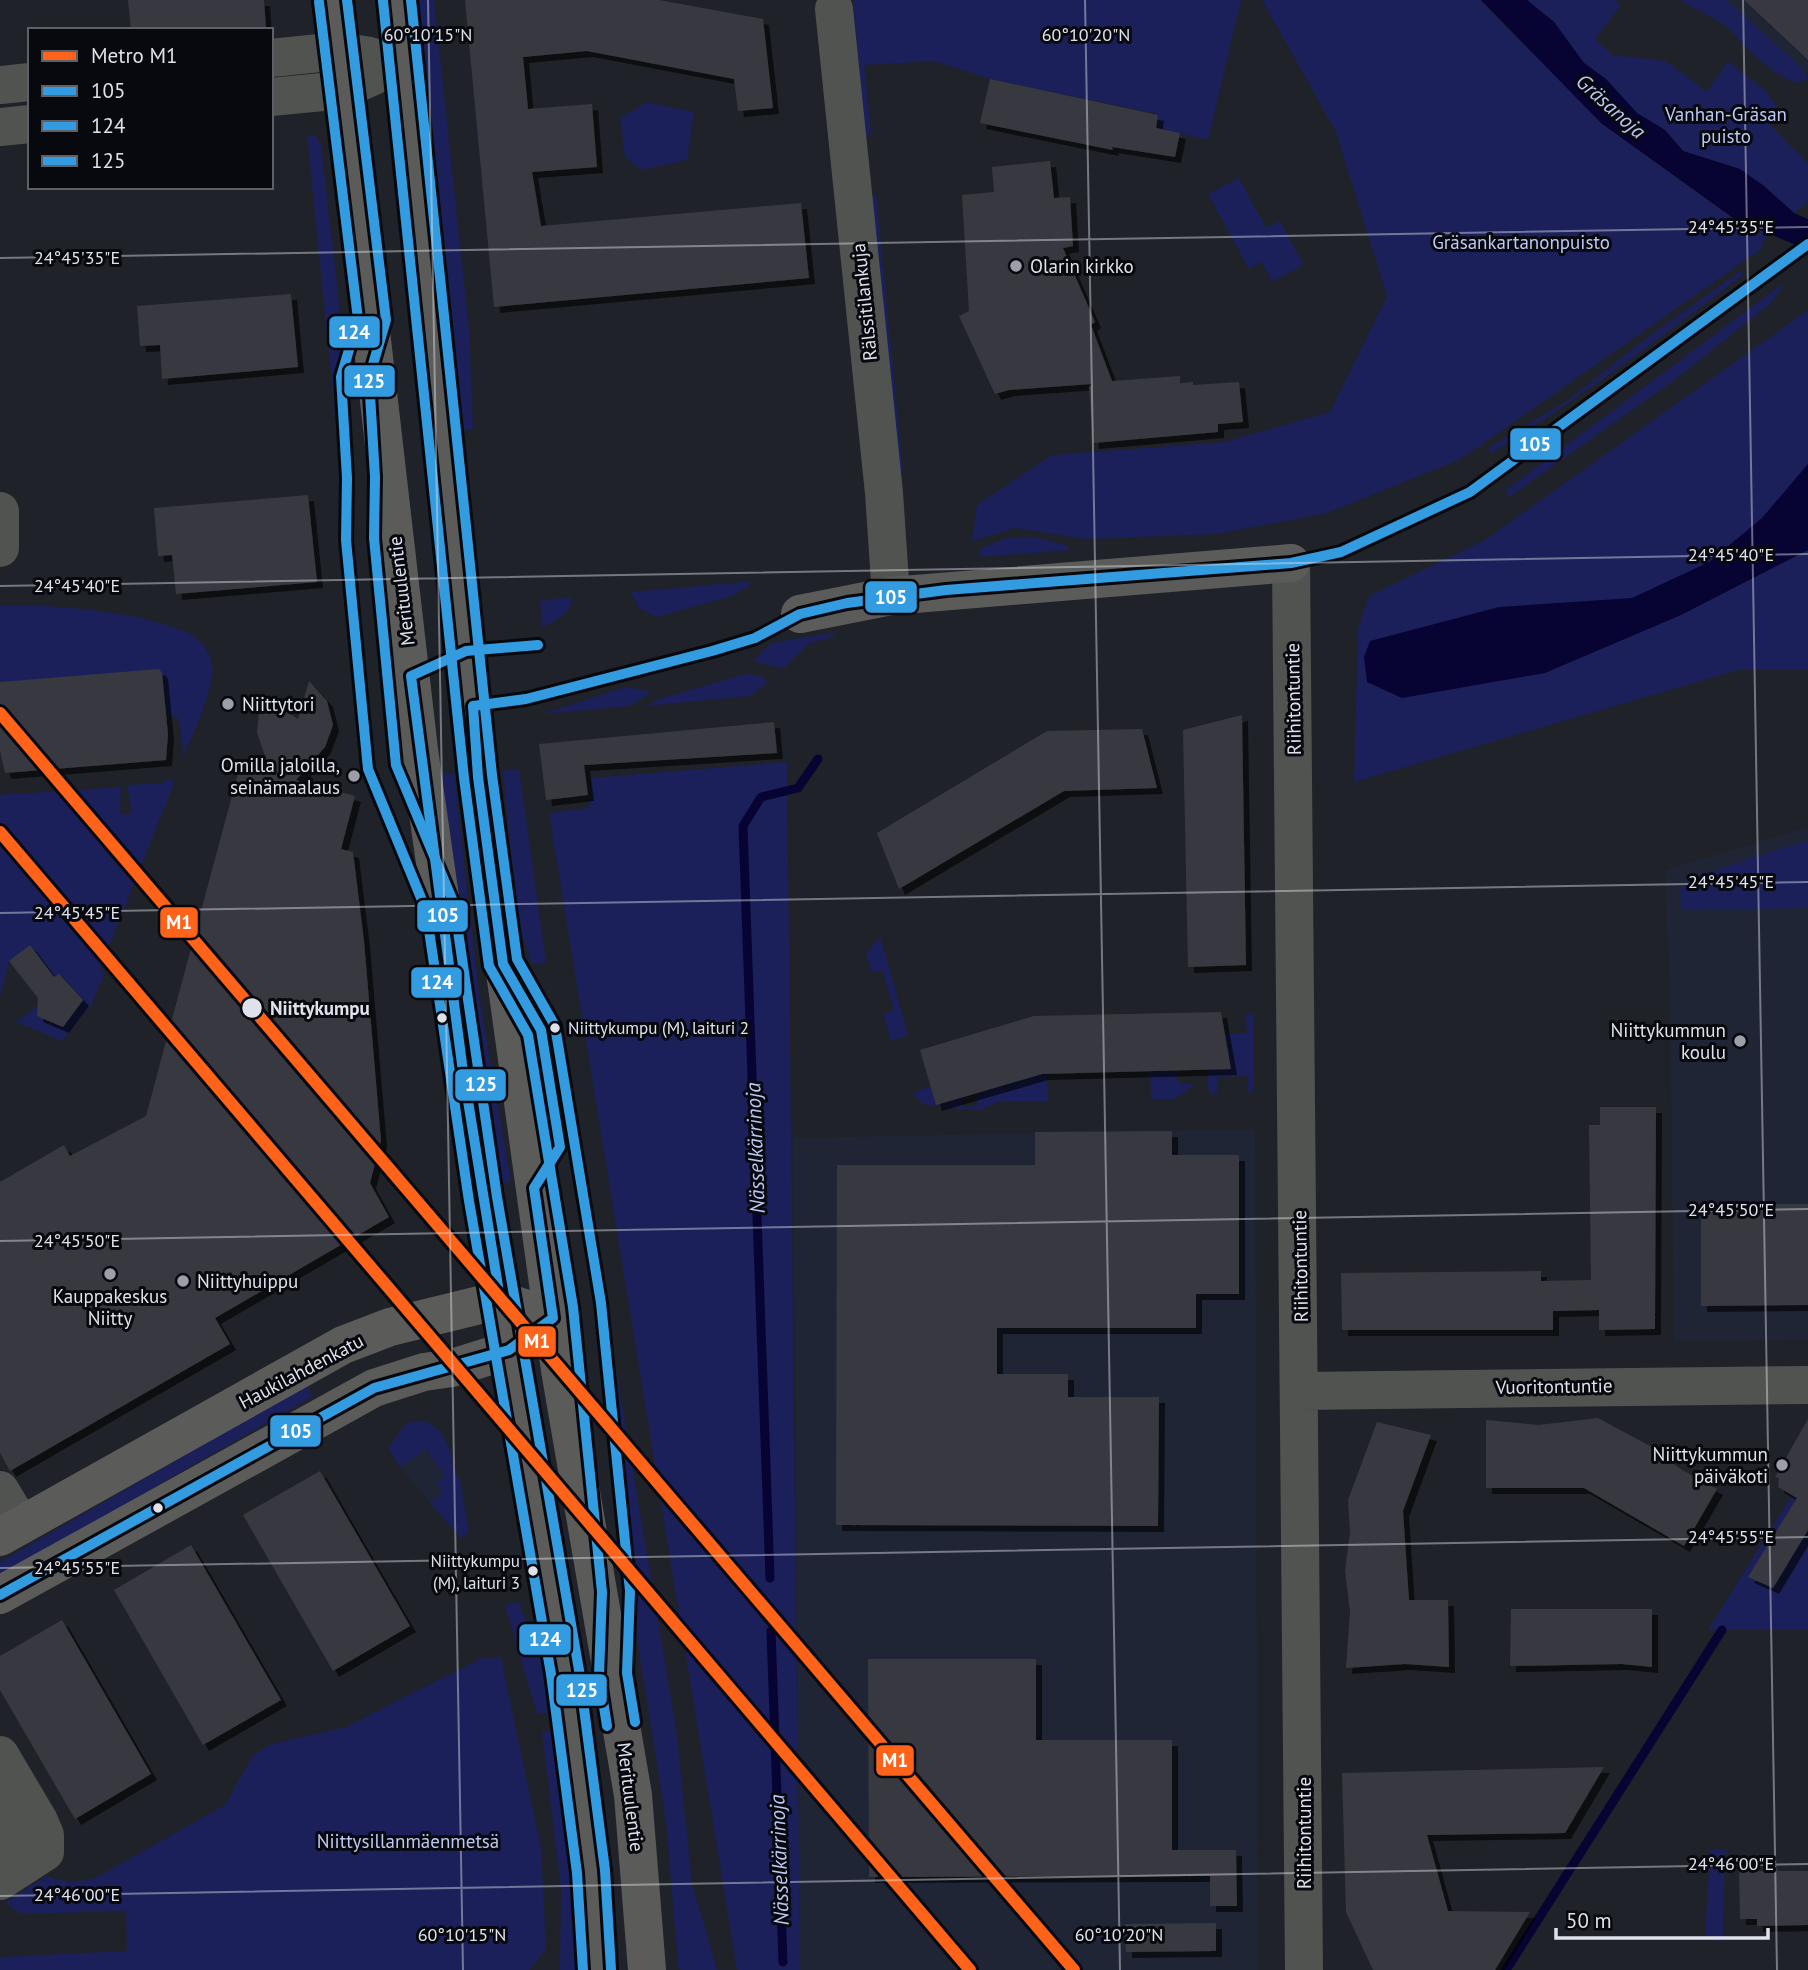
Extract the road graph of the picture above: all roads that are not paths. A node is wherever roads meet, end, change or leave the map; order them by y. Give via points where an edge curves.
1 (333, 0) edge
2 (397, 0) edge
3 (834, 9) dead end
4 (338, 51) junction
5 (273, 58) edge
6 (404, 62) junction
7 (28, 82) edge
8 (0, 85) edge
9 (344, 90) junction
10 (273, 97) edge
11 (28, 124) edge
12 (0, 127) edge
13 (0, 511) edge
14 (0, 548) edge
15 (1292, 563) joint
16 (891, 596) junction
17 (800, 614) dead end
18 (466, 651) junction
19 (411, 676) junction
20 (472, 706) junction
21 (500, 1300) junction
22 (553, 1318) junction
23 (509, 1350) junction
24 (1808, 1385) edge
25 (1301, 1391) junction
26 (0, 1490) edge
27 (11, 1531) edge
28 (0, 1595) edge
29 (0, 1755) edge
30 (0, 1810) edge
31 (21, 1867) edge
32 (597, 1970) edge
33 (647, 1970) edge
34 (1304, 1970) edge

1 - 4 main road, Merituulentie
2 - 6 main road, Merituulentie
3 - 16 street, Rälssitilankuja
4 - 5 street
4 - 6 street
4 - 9 main road, Merituulentie
6 - 9 street
6 - 18 main road, Merituulentie
7 - 8 street
9 - 10 street
9 - 19 main road, Merituulentie
11 - 12 street
13 - 14 street
15 - 16 main road
15 - 25 street, Riihitontuntie
16 - 17 main road
18 - 19 main road
18 - 20 main road, Merituulentie
19 - 20 main road
19 - 21 main road, Merituulentie via 462,1064
20 - 22 main road, Merituulentie
21 - 22 main road
21 - 23 main road, Merituulentie
21 - 27 main road, Haukilahdenkatu via 390,1327 343,1345
22 - 23 main road
22 - 33 main road, Merituulentie via 633,1795
23 - 28 main road via 374,1388
23 - 32 main road, Merituulentie via 566,1686 591,1872
24 - 25 street, Vuoritontuntie
25 - 34 street, Riihitontuntie
26 - 27 street
29 - 31 street via 45,1835
30 - 31 street via 14,1835

